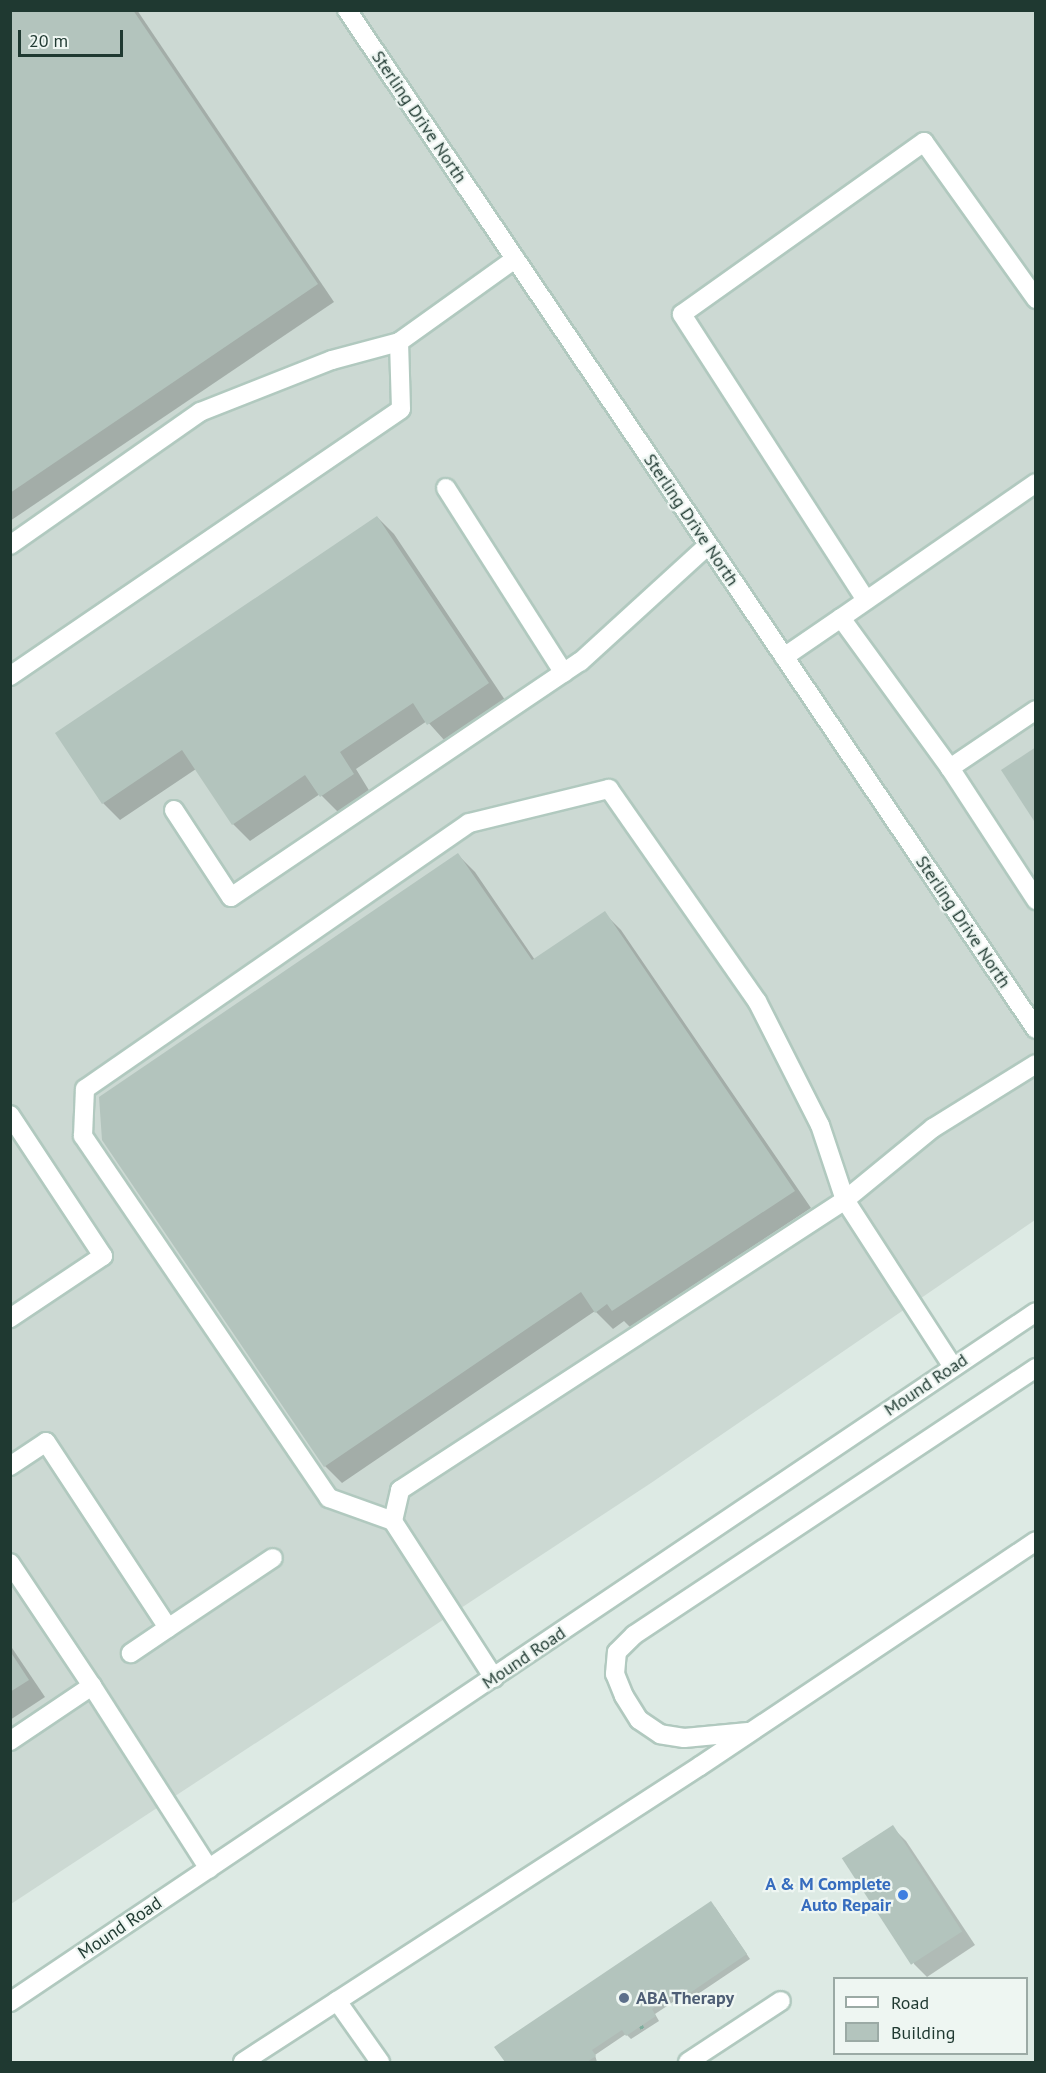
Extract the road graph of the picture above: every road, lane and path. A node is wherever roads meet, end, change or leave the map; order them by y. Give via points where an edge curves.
1 (347, 10) edge
2 (515, 259) junction
3 (1035, 299) edge
4 (399, 342) junction
5 (1035, 483) edge
6 (446, 488) dead end
7 (10, 545) edge
8 (708, 545) junction
9 (866, 600) junction
10 (841, 618) junction
11 (784, 657) junction
12 (564, 673) junction
13 (10, 676) edge
14 (1035, 710) edge
15 (950, 768) junction
16 (174, 810) dead end
17 (1035, 900) edge
18 (1035, 1029) edge
19 (1035, 1064) edge
20 (10, 1115) edge
21 (845, 1200) junction
22 (1035, 1311) edge
23 (10, 1318) edge
24 (953, 1368) junction
25 (1035, 1368) edge
26 (10, 1466) edge
27 (393, 1521) junction
28 (1035, 1541) edge
29 (273, 1558) dead end
30 (10, 1563) edge
31 (168, 1628) junction
32 (131, 1653) dead end
33 (494, 1678) junction
34 (92, 1686) junction
35 (752, 1731) junction
36 (10, 1741) edge
37 (209, 1869) junction
38 (337, 2001) junction
39 (781, 2001) dead end
40 (10, 2002) edge
41 (640, 2026) dead end
42 (644, 2032) dead end
43 (243, 2062) edge
44 (380, 2062) edge
45 (688, 2062) edge

1 - 2 main road, Sterling Drive North
2 - 4 main road
2 - 8 main road, Sterling Drive North
3 - 9 main road via 924,142 682,314
4 - 7 main road via 332,360 200,412
4 - 13 main road via 400,408
5 - 9 main road
6 - 12 main road
8 - 11 main road, Sterling Drive North
8 - 12 main road
9 - 10 main road
10 - 11 main road
10 - 15 main road
11 - 18 main road, Sterling Drive North
12 - 16 main road via 231,897
14 - 15 main road
15 - 17 main road
19 - 21 main road via 933,1128
20 - 23 main road via 103,1256
21 - 24 main road
21 - 27 main road via 400,1490
21 - 27 main road via 820,1125 757,1001 609,789 469,823 86,1089 82,1136 329,1498
22 - 24 main road, Mound Road
24 - 33 main road, Mound Road
25 - 35 main road via 634,1635 617,1652 615,1674 624,1696 639,1720 660,1734 684,1738
26 - 31 main road via 46,1442
27 - 33 main road
28 - 35 main road
29 - 31 main road
30 - 34 main road
31 - 32 main road
33 - 37 main road, Mound Road
34 - 36 main road
34 - 37 main road
35 - 38 main road
37 - 40 main road, Mound Road
38 - 43 main road
38 - 44 main road
39 - 45 main road
41 - 42 path

